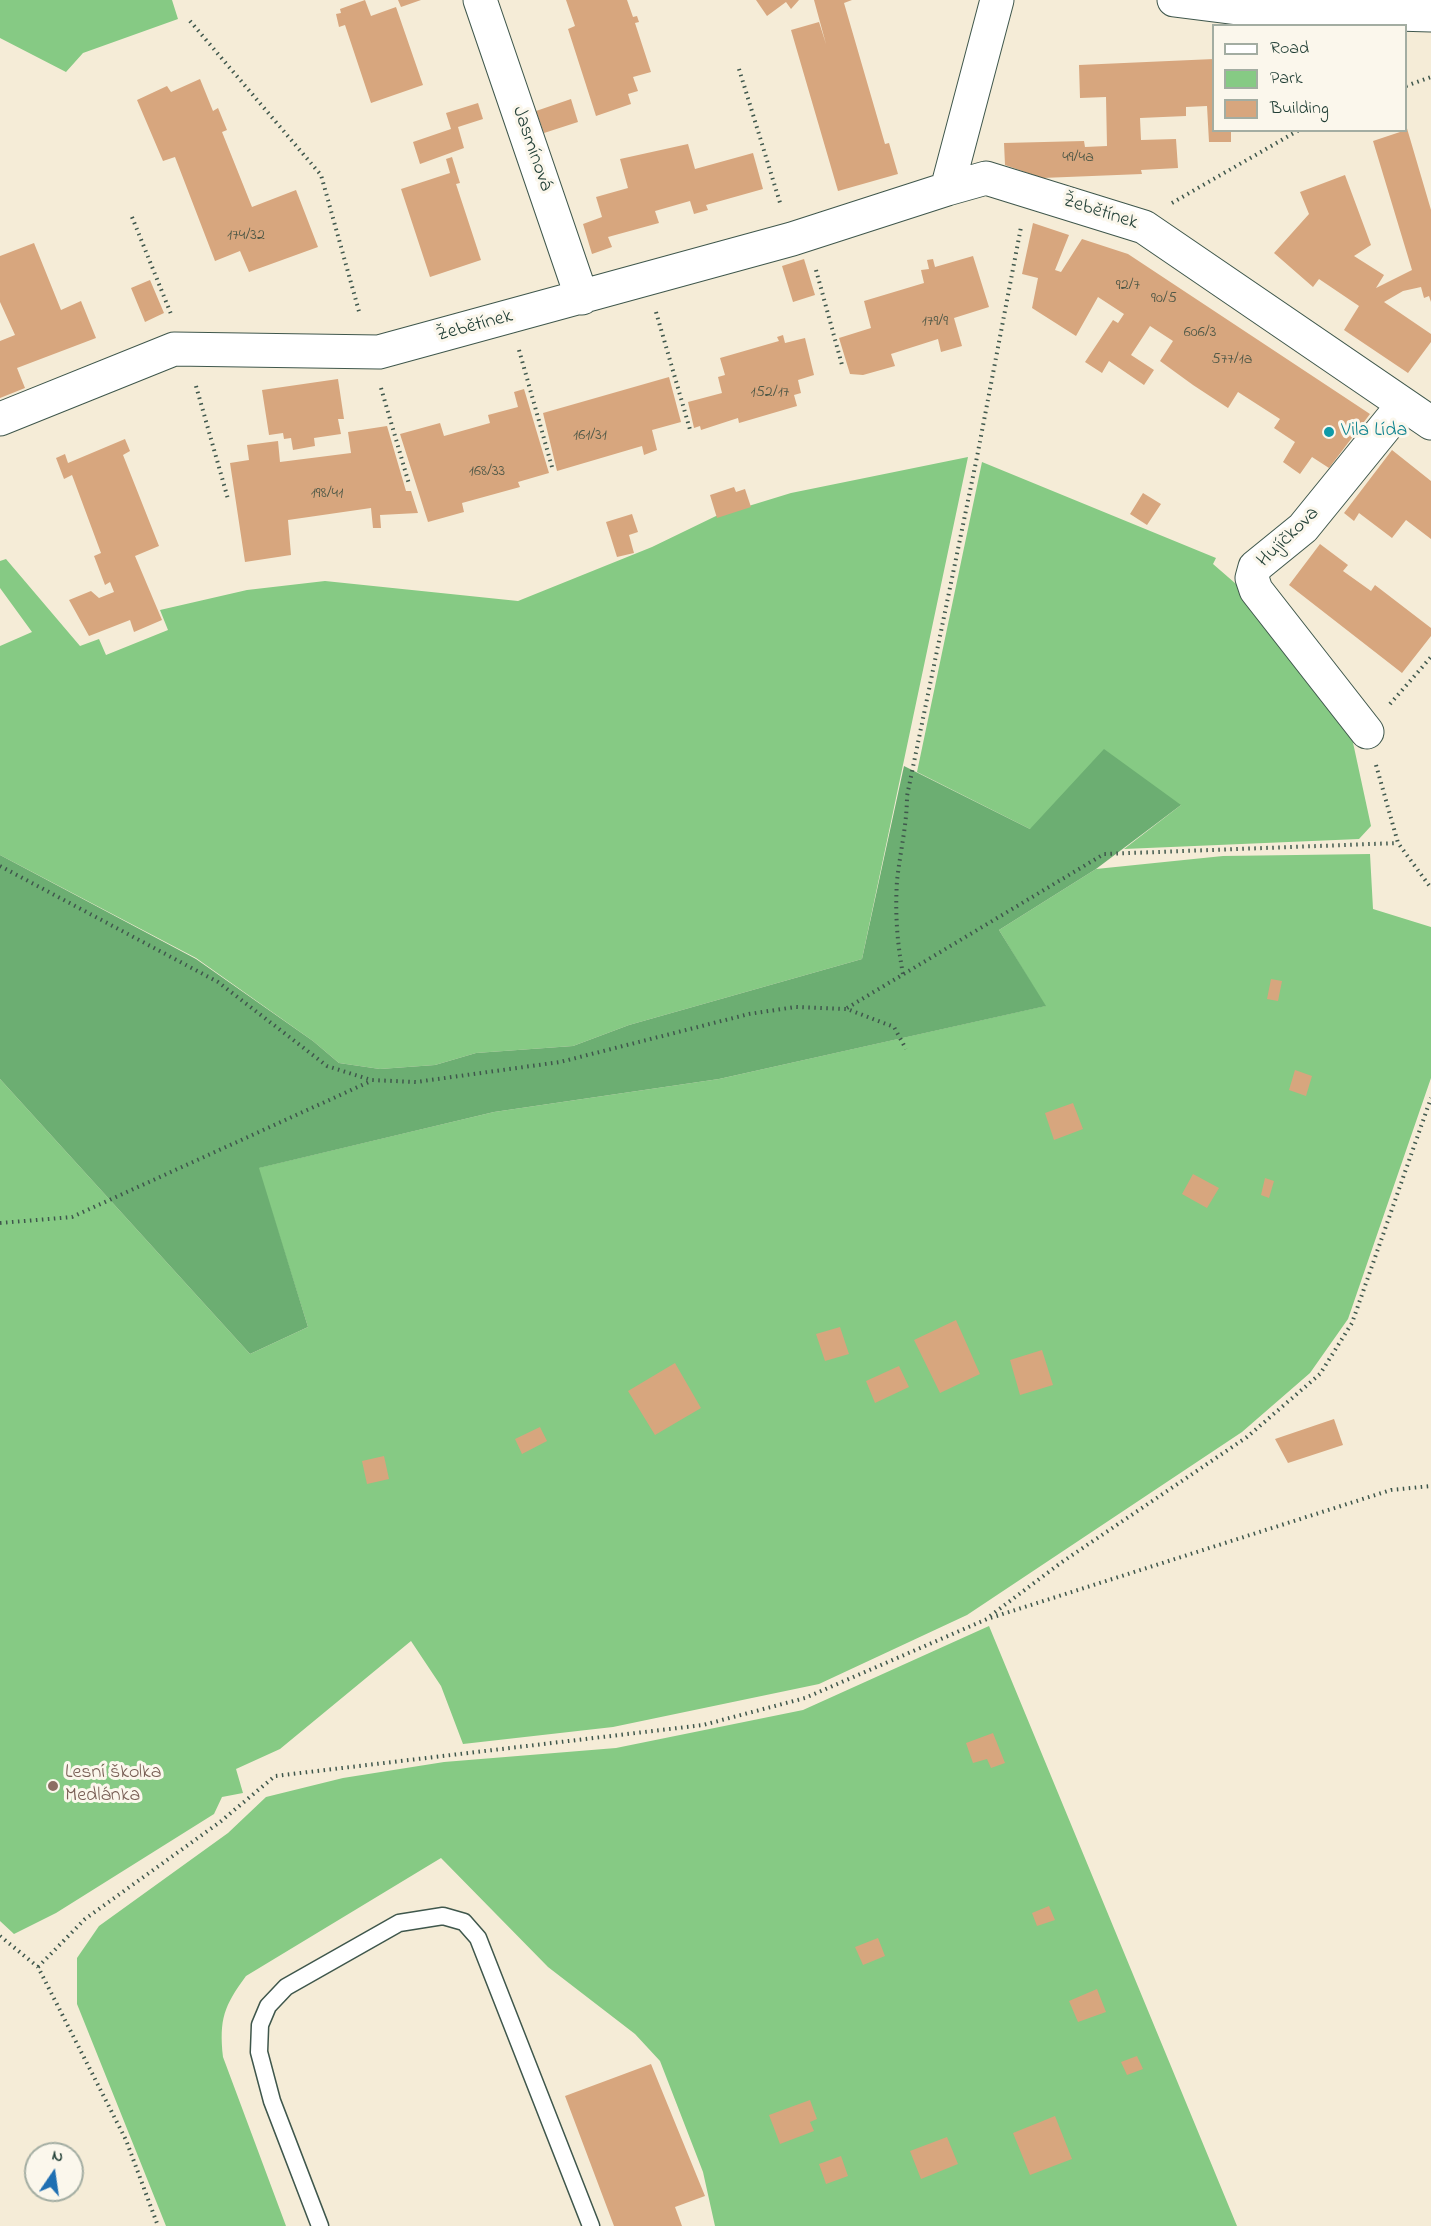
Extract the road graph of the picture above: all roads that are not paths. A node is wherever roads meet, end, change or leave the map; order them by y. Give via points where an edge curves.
1 (480, 0) edge
2 (997, 0) edge
3 (1174, 0) edge
4 (1431, 15) edge
5 (946, 189) junction
6 (582, 298) junction
7 (1403, 405) junction
8 (0, 419) edge
9 (1431, 423) edge
10 (1367, 732) road end
11 (320, 2226) edge
12 (591, 2226) edge

1 - 6 street, Jasmínová
2 - 5 street
3 - 4 street via 1253,10
5 - 6 street, Žebětínek via 799,237
5 - 7 street, Žebětínek via 986,178 1144,227
6 - 8 street, Žebětínek via 370,352 174,349
7 - 9 street
7 - 10 street, Hujíčkova via 1303,528 1255,567 1252,578 1256,590
11 - 12 lane via 272,2101 259,2052 260,2025 268,2006 286,1987 399,1923 443,1916 465,1922 478,1938

